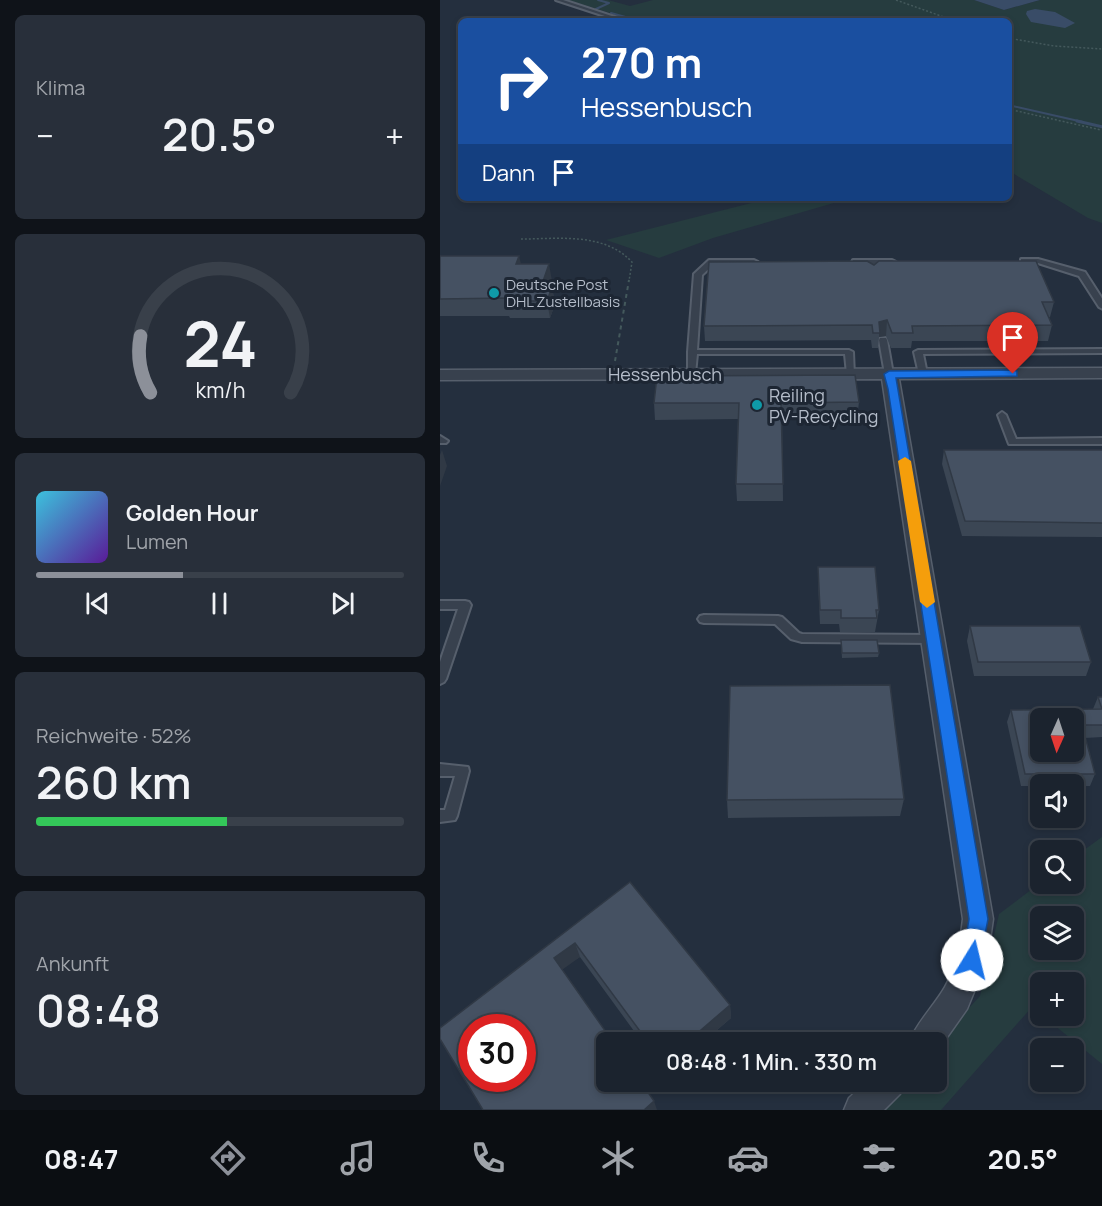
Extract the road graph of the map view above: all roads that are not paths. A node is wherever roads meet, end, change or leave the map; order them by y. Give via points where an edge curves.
1 (558, 0) edge
2 (615, 18) edge
3 (1015, 261) edge
4 (768, 262) edge
5 (847, 262) edge
6 (903, 262) edge
7 (1103, 307) edge
8 (883, 340) dead end
9 (1103, 351) edge
10 (692, 352) junction
11 (1103, 373) edge
12 (691, 374) junction
13 (851, 374) junction
14 (889, 374) junction
15 (923, 374) junction
16 (440, 375) edge
17 (1002, 415) dead end
18 (1103, 441) edge
19 (440, 605) edge
20 (704, 619) dead end
21 (934, 639) junction
22 (440, 679) edge
23 (440, 770) edge
24 (440, 816) edge
25 (932, 1032) edge
26 (878, 1092) edge
27 (861, 1110) edge

1 - 2 lane
3 - 7 lane via 1038,261 1082,274
4 - 10 lane via 712,262 698,274
5 - 6 lane via 870,266
8 - 14 lane
9 - 15 lane via 918,352
10 - 12 lane
10 - 13 lane via 849,352
11 - 15 street, Hessenbusch
12 - 13 street, Hessenbusch
12 - 16 street, Hessenbusch
13 - 14 street, Hessenbusch
14 - 15 street, Hessenbusch
14 - 21 street
17 - 18 lane via 1012,442
19 - 22 lane via 465,605
20 - 21 lane via 778,620 802,638
21 - 25 street via 978,919 972,960 956,998
23 - 24 lane via 462,771 450,816
26 - 27 street

